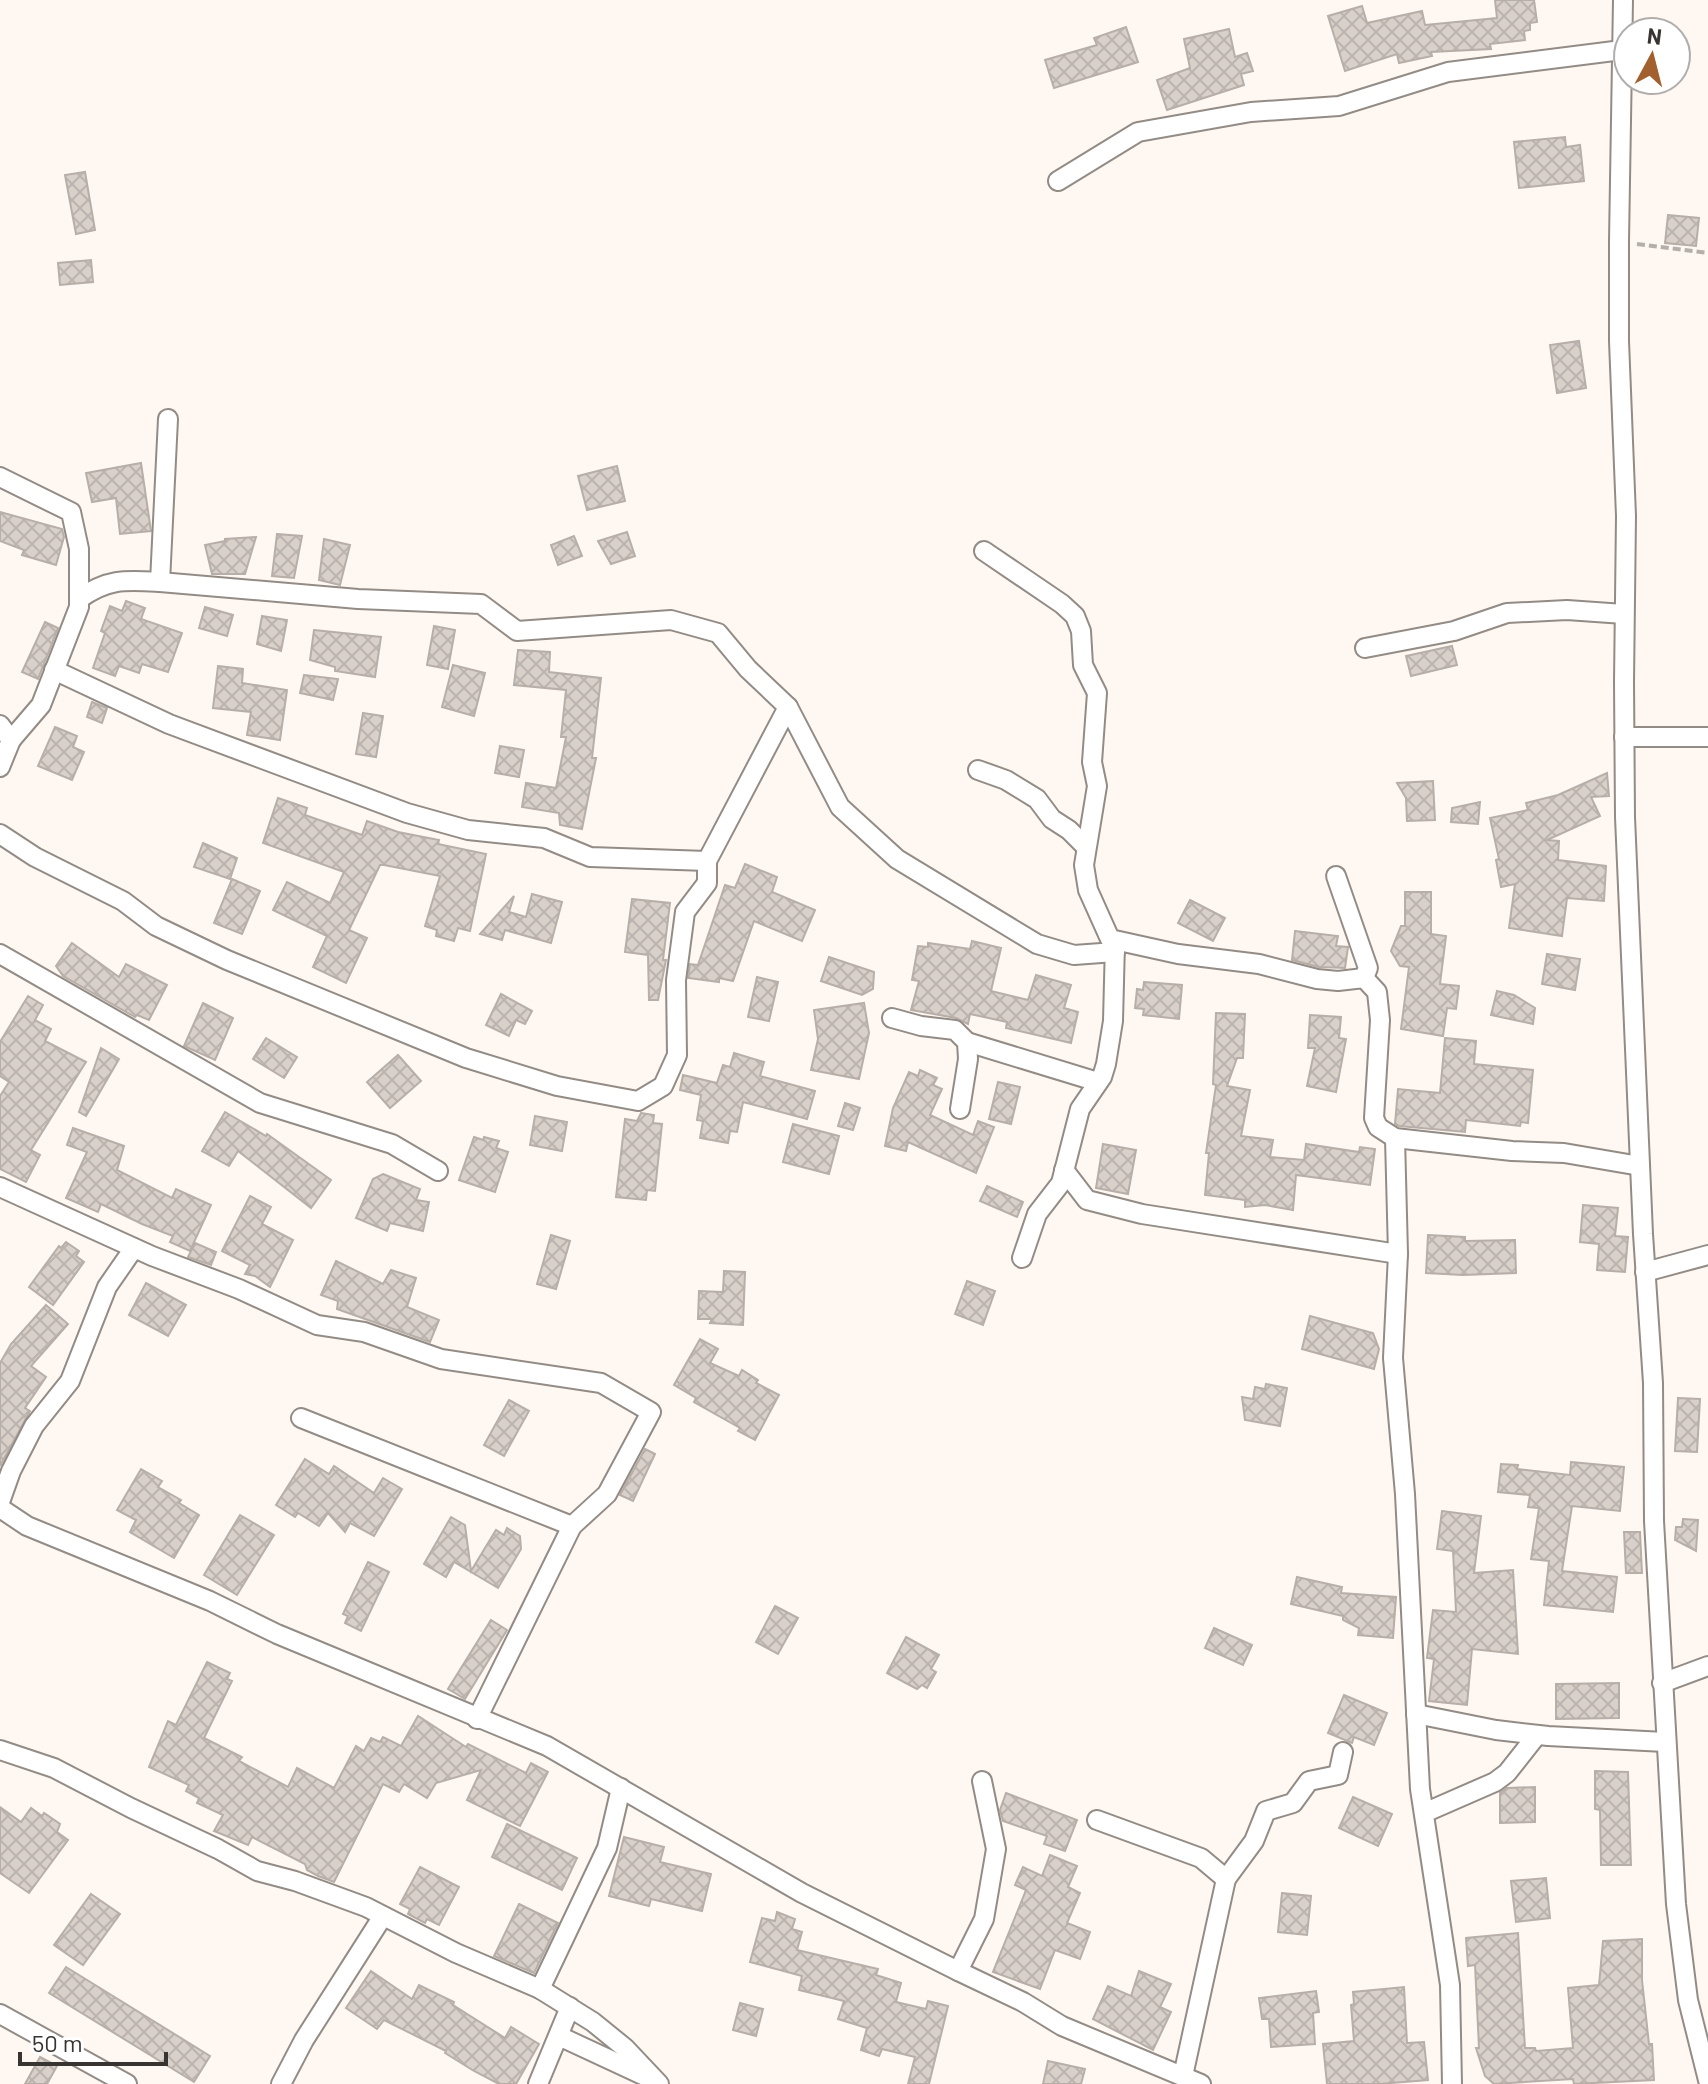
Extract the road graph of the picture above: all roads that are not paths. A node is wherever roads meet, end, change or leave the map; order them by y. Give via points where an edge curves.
1 (1612, 51) edge
2 (1621, 96) edge
3 (1058, 181) dead end
4 (168, 419) dead end
5 (0, 477) edge
6 (984, 551) dead end
7 (160, 582) junction
8 (79, 599) junction
9 (1624, 614) junction
10 (1365, 648) dead end
11 (54, 670) junction
12 (788, 707) junction
13 (5, 733) edge
14 (1624, 737) junction
15 (1708, 737) edge
16 (0, 767) edge
17 (978, 770) dead end
18 (0, 834) edge
19 (1085, 846) junction
20 (707, 861) junction
21 (1336, 876) dead end
22 (1115, 946) junction
23 (0, 954) edge
24 (1364, 978) junction
25 (892, 1018) dead end
26 (967, 1042) junction
27 (1098, 1082) junction
28 (960, 1109) dead end
29 (1395, 1138) junction
30 (1640, 1166) junction
31 (1064, 1170) junction
32 (438, 1171) dead end
33 (0, 1187) edge
34 (134, 1248) junction
35 (1398, 1254) junction
36 (1708, 1255) edge
37 (1022, 1258) dead end
38 (1645, 1272) junction
39 (301, 1418) dead end
40 (0, 1505) edge
41 (572, 1526) junction
42 (1708, 1666) edge
43 (1662, 1683) junction
44 (1416, 1714) junction
45 (477, 1719) junction
46 (1537, 1735) junction
47 (1665, 1742) junction
48 (0, 1750) edge
49 (1343, 1752) dead end
50 (982, 1781) dead end
51 (621, 1788) junction
52 (1424, 1813) junction
53 (1097, 1820) dead end
54 (1226, 1879) junction
55 (383, 1916) junction
56 (958, 1971) junction
57 (540, 1989) junction
58 (570, 2007) junction
59 (0, 2014) edge
60 (559, 2036) junction
61 (1183, 2076) junction
62 (1708, 2080) edge
63 (656, 2082) edge
64 (1449, 2082) edge
65 (127, 2084) edge
66 (281, 2084) edge
67 (538, 2084) edge
68 (1201, 2084) edge

1 - 3 street via 1448,72 1339,106 1251,112 1138,132
2 - 9 street
4 - 7 street
5 - 8 street via 71,512 79,549
6 - 19 street via 1062,604 1081,631 1083,665 1097,693 1092,762 1097,786
7 - 8 street via 119,580
7 - 12 street via 481,604 517,631 671,620 718,633
8 - 11 street
9 - 10 street via 1507,613 1454,631
9 - 14 street
11 - 13 street via 41,705
11 - 20 street via 169,724 407,813 468,830 544,838 590,857
12 - 20 street
12 - 22 street via 840,807 897,859 1037,944 1074,955
13 - 16 street
14 - 15 street
14 - 30 street
17 - 19 street via 1037,799
18 - 20 street via 123,901 156,926 227,960 466,1058 557,1086 638,1101 663,1086 677,1055 676,980 685,912 707,883
19 - 22 street via 1088,890
21 - 24 street via 1368,968
22 - 24 street via 1259,964 1317,979
22 - 27 street via 1113,1021
23 - 32 street via 260,1103 392,1144
24 - 29 street via 1377,992 1380,1020 1374,1118
25 - 26 street via 955,1030
26 - 27 street
26 - 28 street
27 - 31 street via 1080,1109
29 - 30 street via 1564,1153
29 - 35 street
30 - 38 street
31 - 35 street via 1087,1200 1142,1214
31 - 37 street via 1061,1183 1037,1214
33 - 34 street
34 - 40 street via 107,1287 70,1381 22,1448
34 - 41 street via 317,1325 364,1332 441,1359 601,1383 651,1412 607,1494
35 - 44 street via 1393,1358
36 - 38 street
38 - 43 street
39 - 41 street
40 - 45 street via 27,1526
41 - 45 street
42 - 43 street
43 - 47 street
44 - 46 street
44 - 52 street
45 - 51 street via 547,1746
46 - 47 street
46 - 52 street via 1495,1782
47 - 62 street via 1681,1953
48 - 55 street via 54,1768 257,1871 337,1895
49 - 54 street via 1338,1775 1309,1781 1293,1803 1266,1811 1254,1841
50 - 56 street via 996,1849 984,1919
51 - 56 street via 802,1893
51 - 57 street via 607,1848
52 - 64 street via 1450,1985
53 - 54 street via 1201,1858
54 - 61 street
55 - 57 street
55 - 66 street
56 - 61 street via 1062,2026
57 - 58 street
58 - 60 street
58 - 63 street via 625,2048
59 - 65 street
60 - 63 street
60 - 67 street
61 - 68 street

